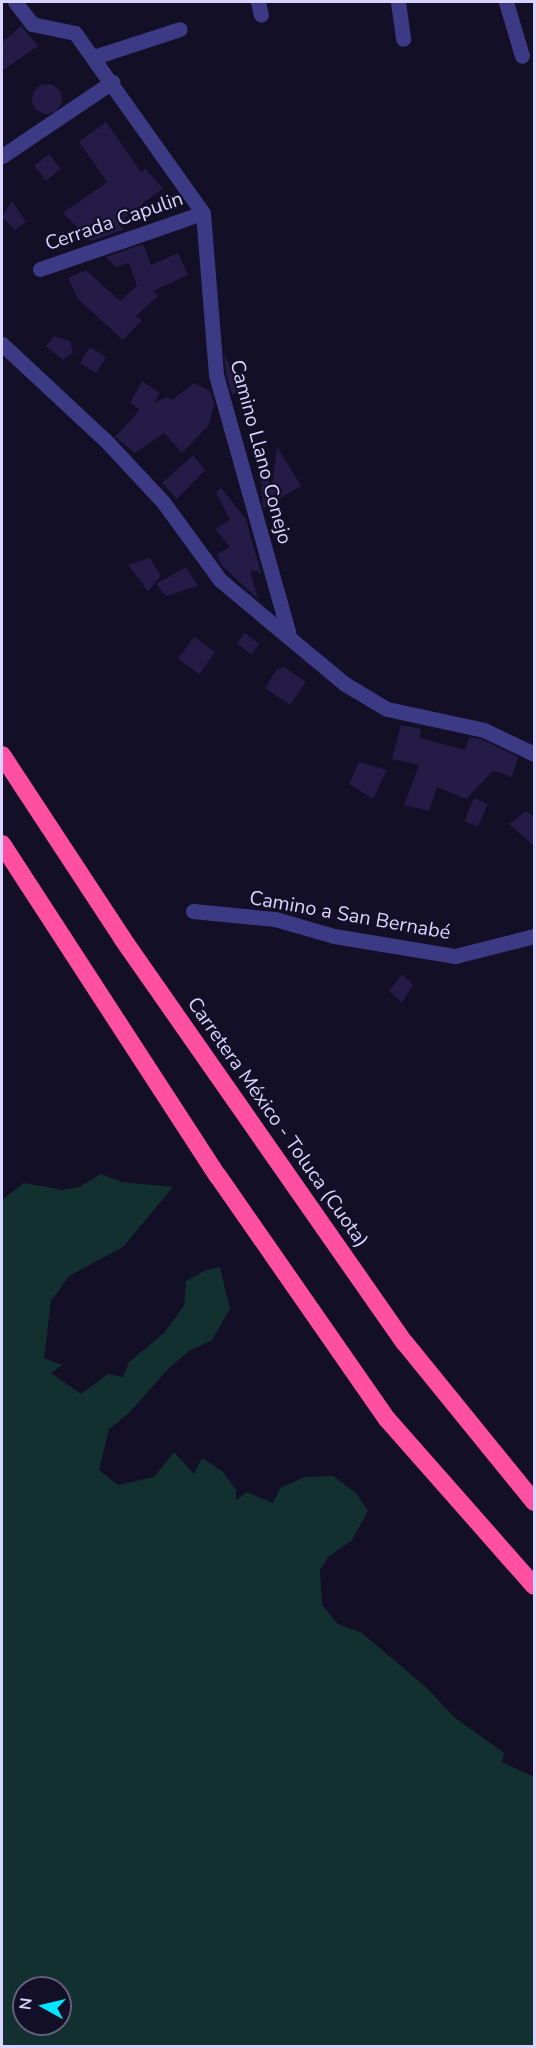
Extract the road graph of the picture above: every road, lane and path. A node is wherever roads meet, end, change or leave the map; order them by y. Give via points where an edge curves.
1 (15, 2) edge
2 (398, 2) edge
3 (506, 2) edge
4 (180, 29) dead end
5 (403, 39) dead end
6 (522, 56) dead end
7 (94, 57) junction
8 (112, 82) junction
9 (2, 156) edge
10 (203, 213) junction
11 (40, 269) dead end
12 (2, 344) edge
13 (288, 632) junction
14 (534, 754) edge
15 (2, 755) edge
16 (2, 844) edge
17 (193, 911) dead end
18 (534, 936) edge
19 (534, 1502) edge
20 (534, 1586) edge

1 - 7 street via 32,24 75,33
2 - 5 street
3 - 6 street
4 - 7 street
7 - 8 street
8 - 9 street
8 - 10 street
10 - 11 street, Cerrada Capulin
10 - 13 street, Camino Llano Conejo via 216,375
12 - 13 street via 101,436 163,502 220,580 250,608
13 - 14 street via 345,684 387,709 484,730
15 - 19 highway, Carretera México - Toluca (Cuota) via 122,938 398,1333
16 - 20 highway via 218,1176 387,1419
17 - 18 street, Camino a San Bernabé via 276,919 333,936 455,956

